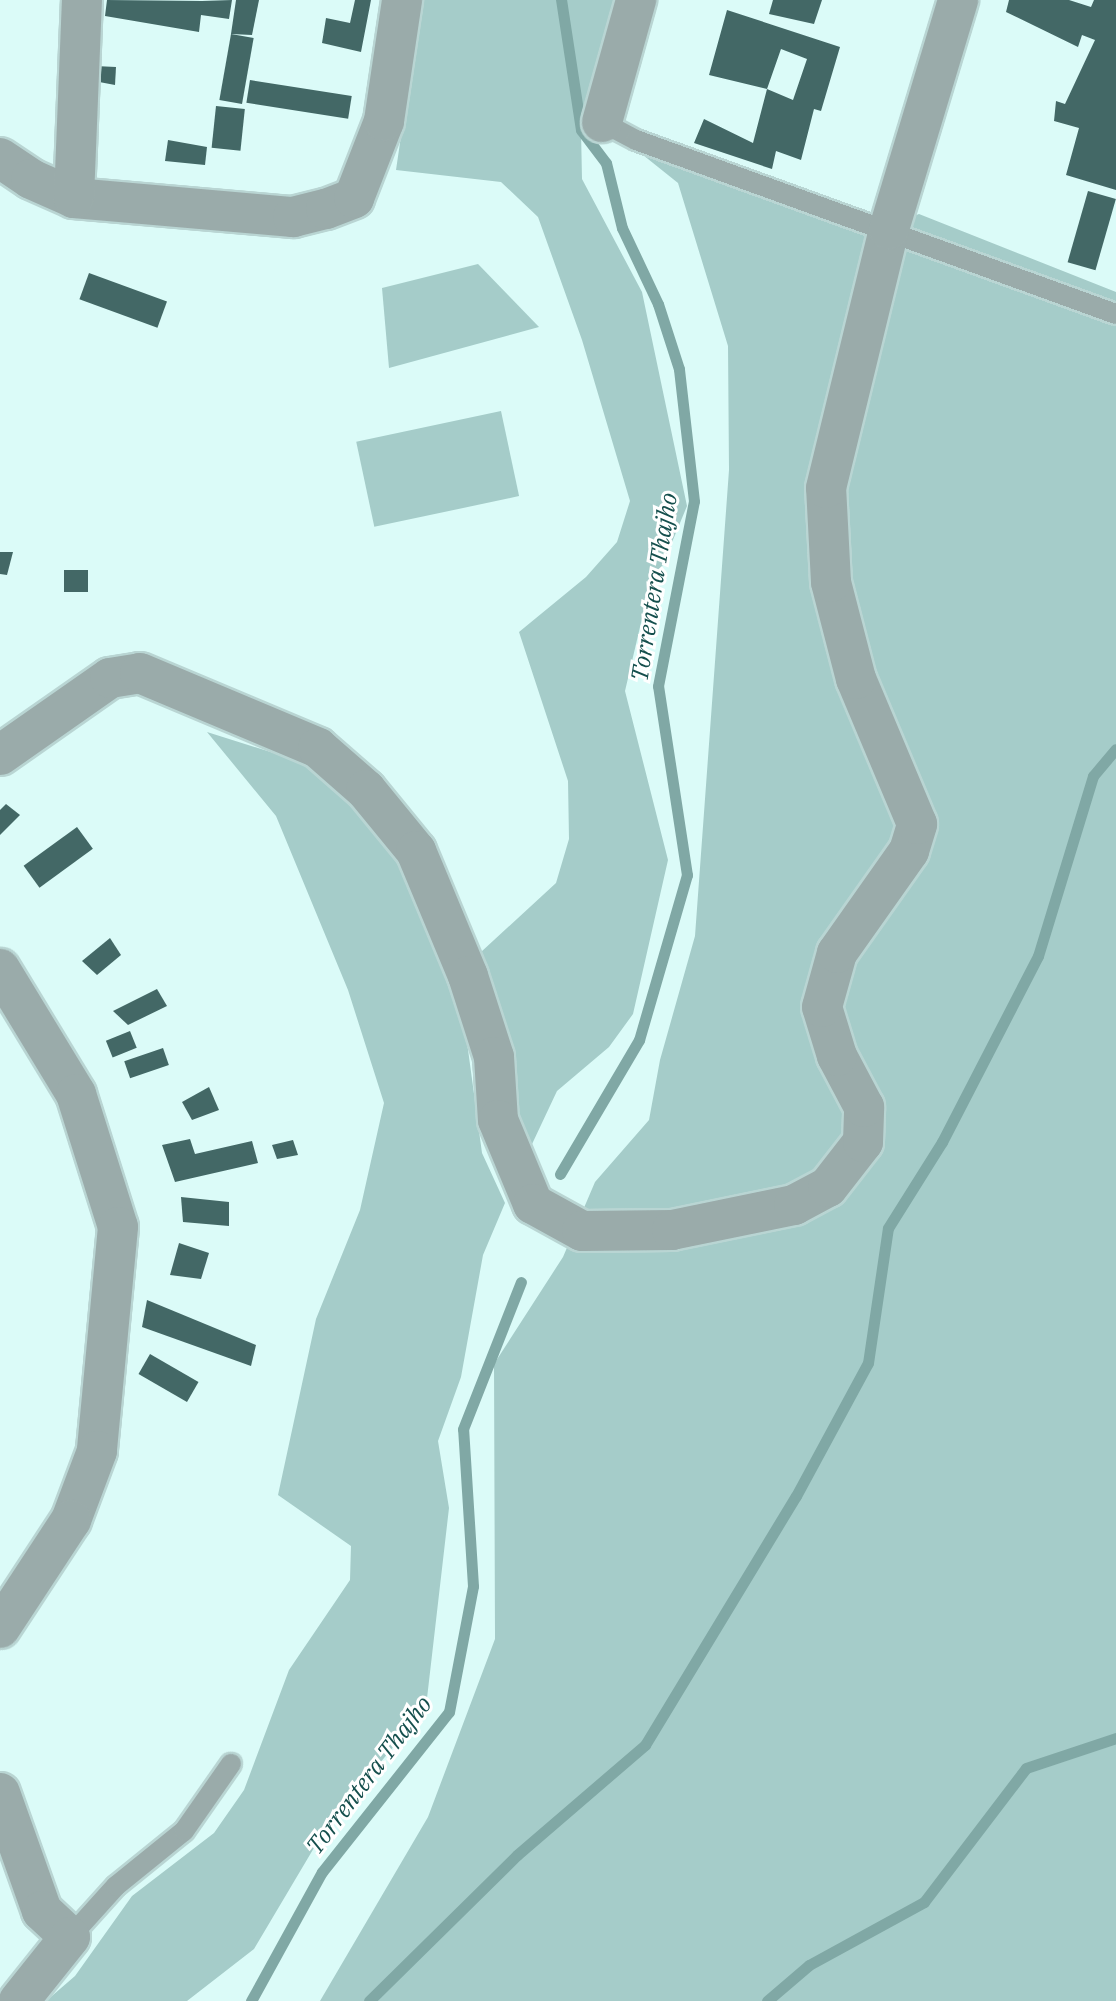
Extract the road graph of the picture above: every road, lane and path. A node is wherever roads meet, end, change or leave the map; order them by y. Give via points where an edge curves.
1 (82, 0) edge
2 (402, 0) edge
3 (636, 0) edge
4 (958, 0) edge
5 (602, 122) joint
6 (0, 158) edge
7 (74, 198) junction
8 (889, 229) junction
9 (1116, 314) edge
10 (0, 755) edge
11 (0, 969) edge
12 (0, 1628) edge
13 (231, 1764) dead end
14 (0, 1793) edge
15 (70, 1937) junction
16 (19, 2001) edge

1 - 7 street
2 - 7 street via 384,121 354,198 293,217
3 - 5 street
4 - 8 street
5 - 8 lane via 636,140
6 - 7 street
8 - 9 lane
8 - 10 street via 826,488 831,582 856,679 917,824 909,851 837,953 822,1007 837,1056 864,1107 863,1142 828,1187 794,1205 672,1230 582,1231 533,1204 498,1120 494,1057 468,976 416,851 366,790 318,748 140,673 110,678
11 - 12 street via 76,1094 118,1227 97,1451 71,1520
13 - 15 lane via 184,1831 116,1886
14 - 15 street via 42,1911
15 - 16 street

